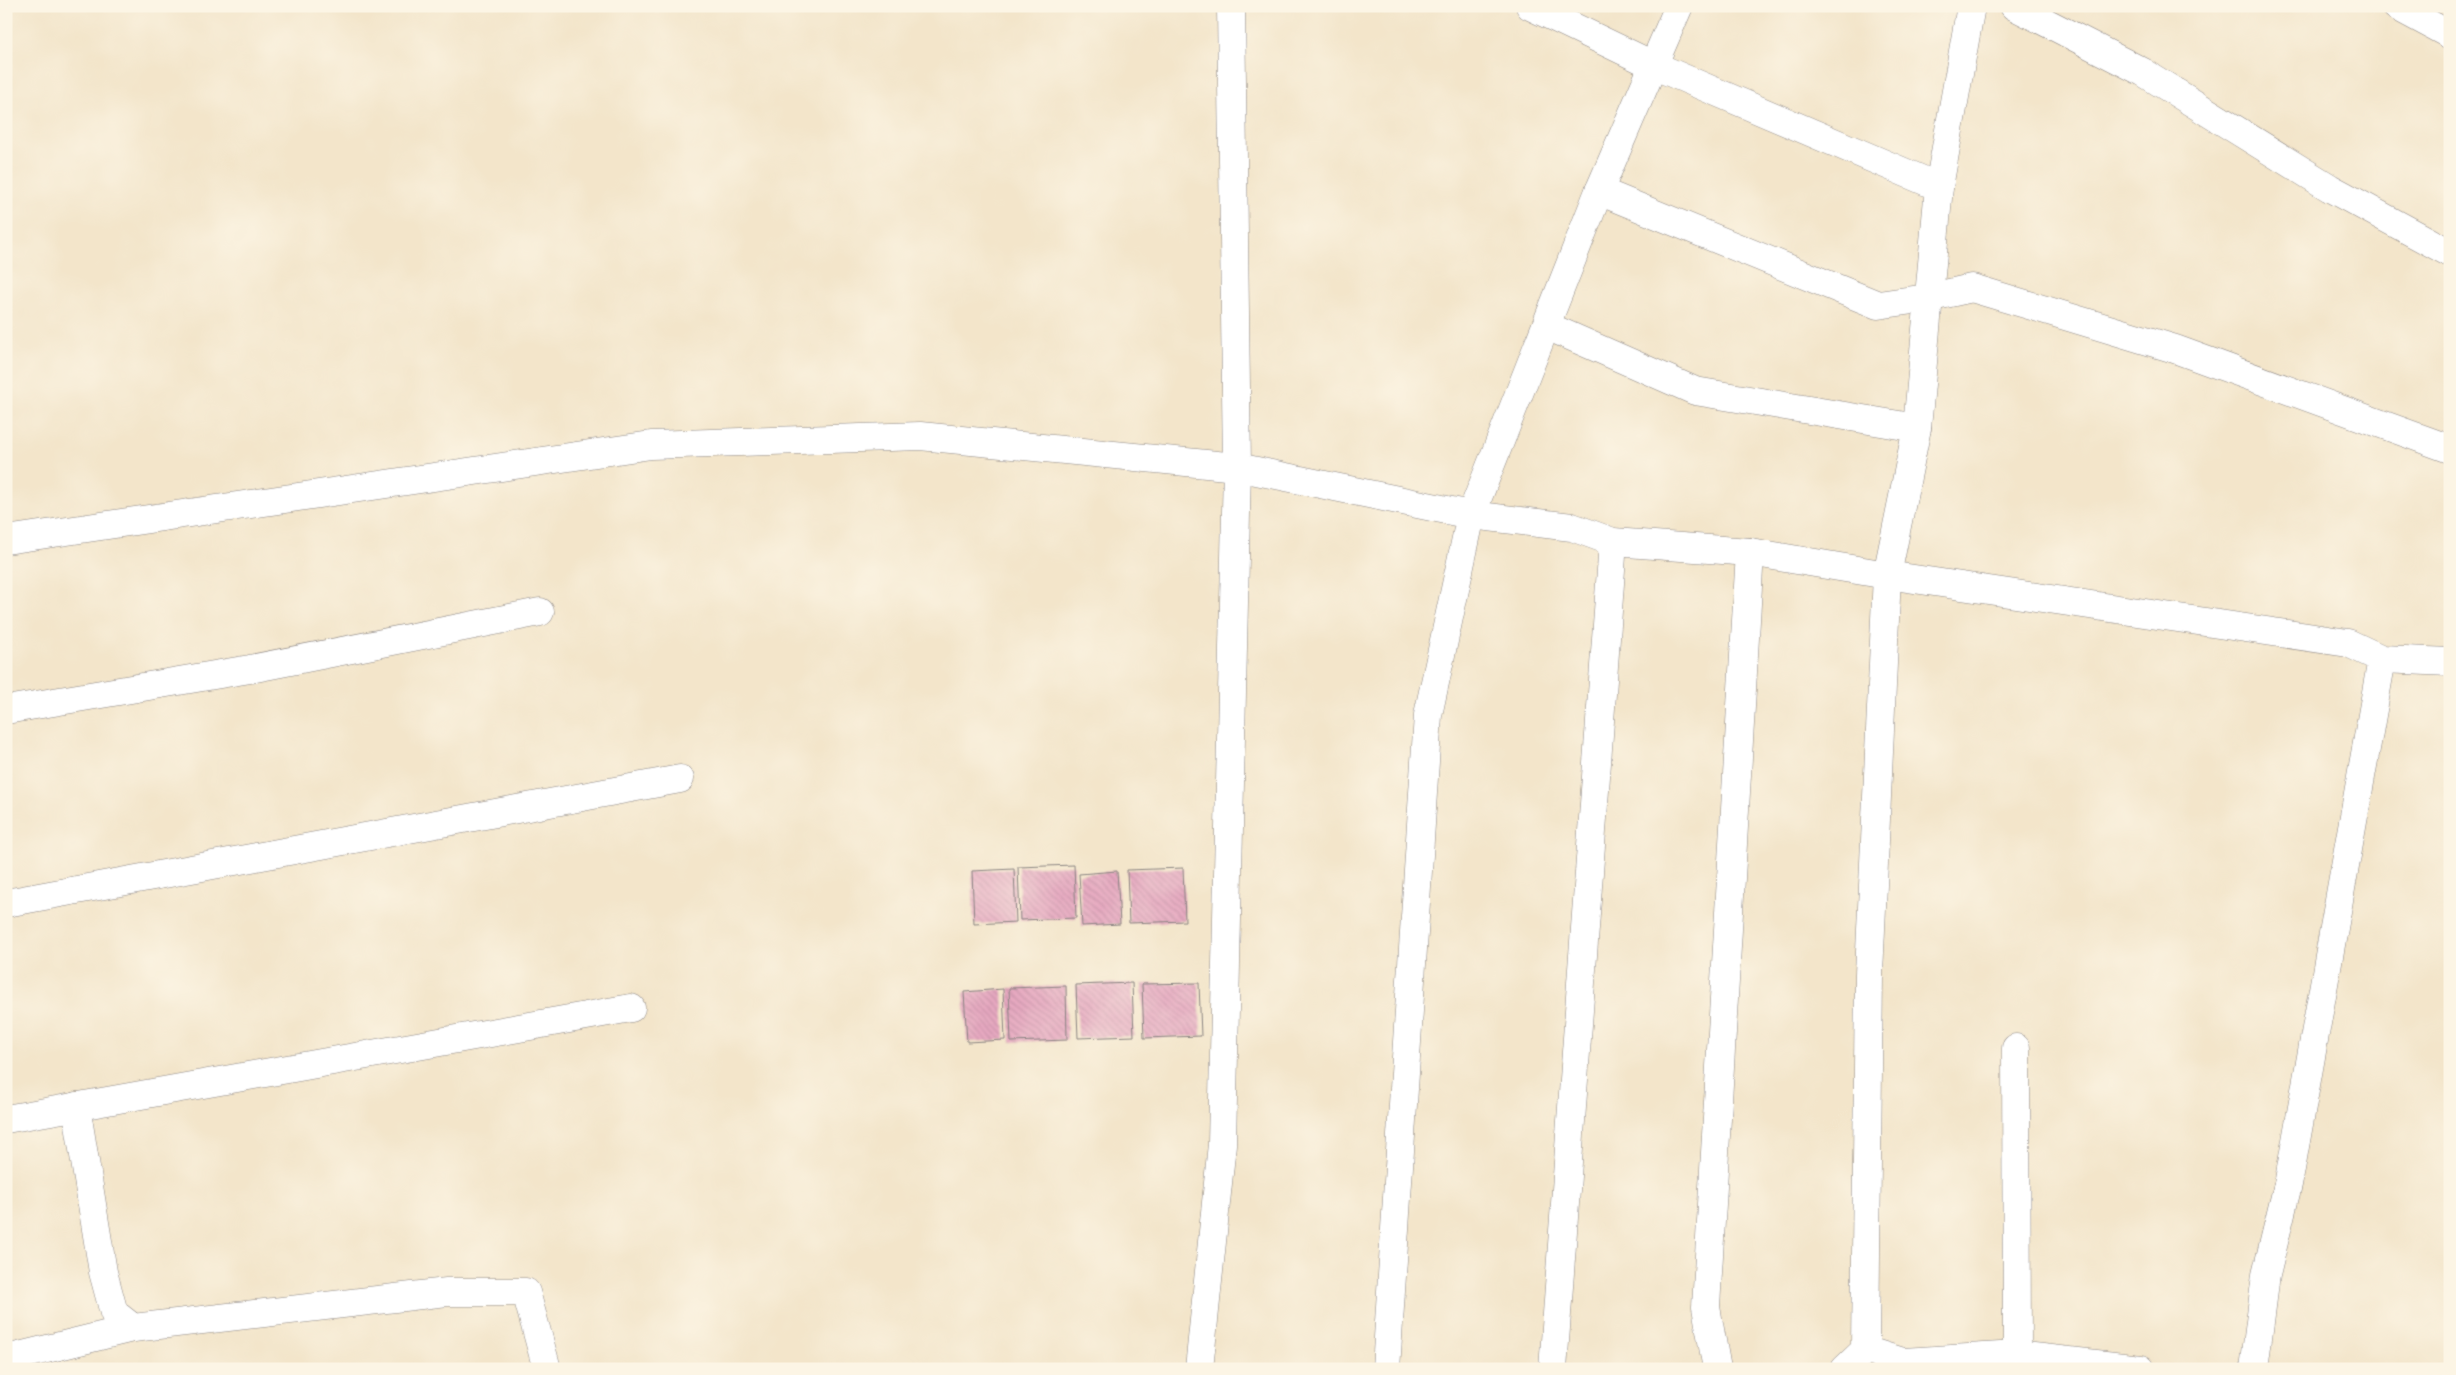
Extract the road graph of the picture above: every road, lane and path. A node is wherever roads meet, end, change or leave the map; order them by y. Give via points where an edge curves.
1 (1231, 6) edge
2 (1530, 6) edge
3 (1679, 6) edge
4 (1971, 6) edge
5 (2014, 6) edge
6 (2396, 6) edge
7 (2450, 35) edge
8 (1652, 65) junction
9 (1939, 187) junction
10 (1599, 191) junction
11 (2450, 253) edge
12 (1927, 298) junction
13 (1547, 326) junction
14 (1917, 428) junction
15 (2450, 449) edge
16 (1236, 467) junction
17 (1471, 516) junction
18 (6, 540) edge
19 (1613, 542) junction
20 (1750, 552) junction
21 (1887, 575) junction
22 (540, 612) dead end
23 (2382, 659) junction
24 (2450, 662) edge
25 (6, 710) edge
26 (680, 779) dead end
27 (6, 904) edge
28 (631, 1008) dead end
29 (2016, 1048) dead end
30 (76, 1106) junction
31 (6, 1119) edge
32 (132, 1328) junction
33 (1865, 1350) junction
34 (2017, 1355) junction
35 (6, 1359) edge
36 (547, 1369) edge
37 (1199, 1369) edge
38 (1386, 1369) edge
39 (1553, 1369) edge
40 (1717, 1369) edge
41 (1845, 1369) edge
42 (2141, 1369) edge
43 (2254, 1369) edge

1 - 16 street
2 - 8 street
3 - 8 street
4 - 9 street
5 - 11 street via 2143,72 2330,188
6 - 7 street
8 - 9 street
8 - 10 street
9 - 12 street
10 - 12 street via 1878,305
10 - 13 street
12 - 14 street
12 - 15 street via 1972,288 2175,349
13 - 14 street via 1695,392
13 - 17 street
14 - 21 street
16 - 17 street
16 - 18 street via 920,436 651,445
16 - 37 street via 1222,1144
17 - 19 street via 1572,527
17 - 38 street via 1428,715
19 - 20 street
19 - 39 street
20 - 21 street
20 - 40 street via 1706,1307
21 - 23 street via 2348,643
21 - 33 street via 1869,974
22 - 25 street via 250,669
23 - 24 street
23 - 43 street via 2290,1170 2266,1275
26 - 27 street
28 - 30 street
29 - 34 street
30 - 31 street
30 - 32 street via 103,1272 114,1313
32 - 35 street
32 - 36 street via 448,1292 526,1292
33 - 34 street via 1903,1362
33 - 41 street
34 - 42 street

